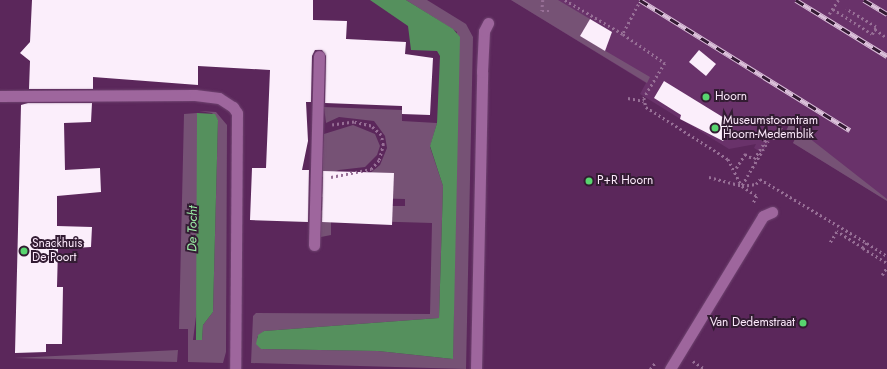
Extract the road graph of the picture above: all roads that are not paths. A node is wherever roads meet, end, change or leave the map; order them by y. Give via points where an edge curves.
1 (488, 23) dead end
2 (319, 56) dead end
3 (0, 96) edge
4 (772, 212) dead end
5 (314, 245) dead end
6 (235, 369) edge
7 (476, 369) edge
8 (670, 369) edge

1 - 7 lane via 484,31 482,72
2 - 5 lane
3 - 6 lane via 195,95 219,98 233,107 237,113
4 - 8 lane via 763,216

